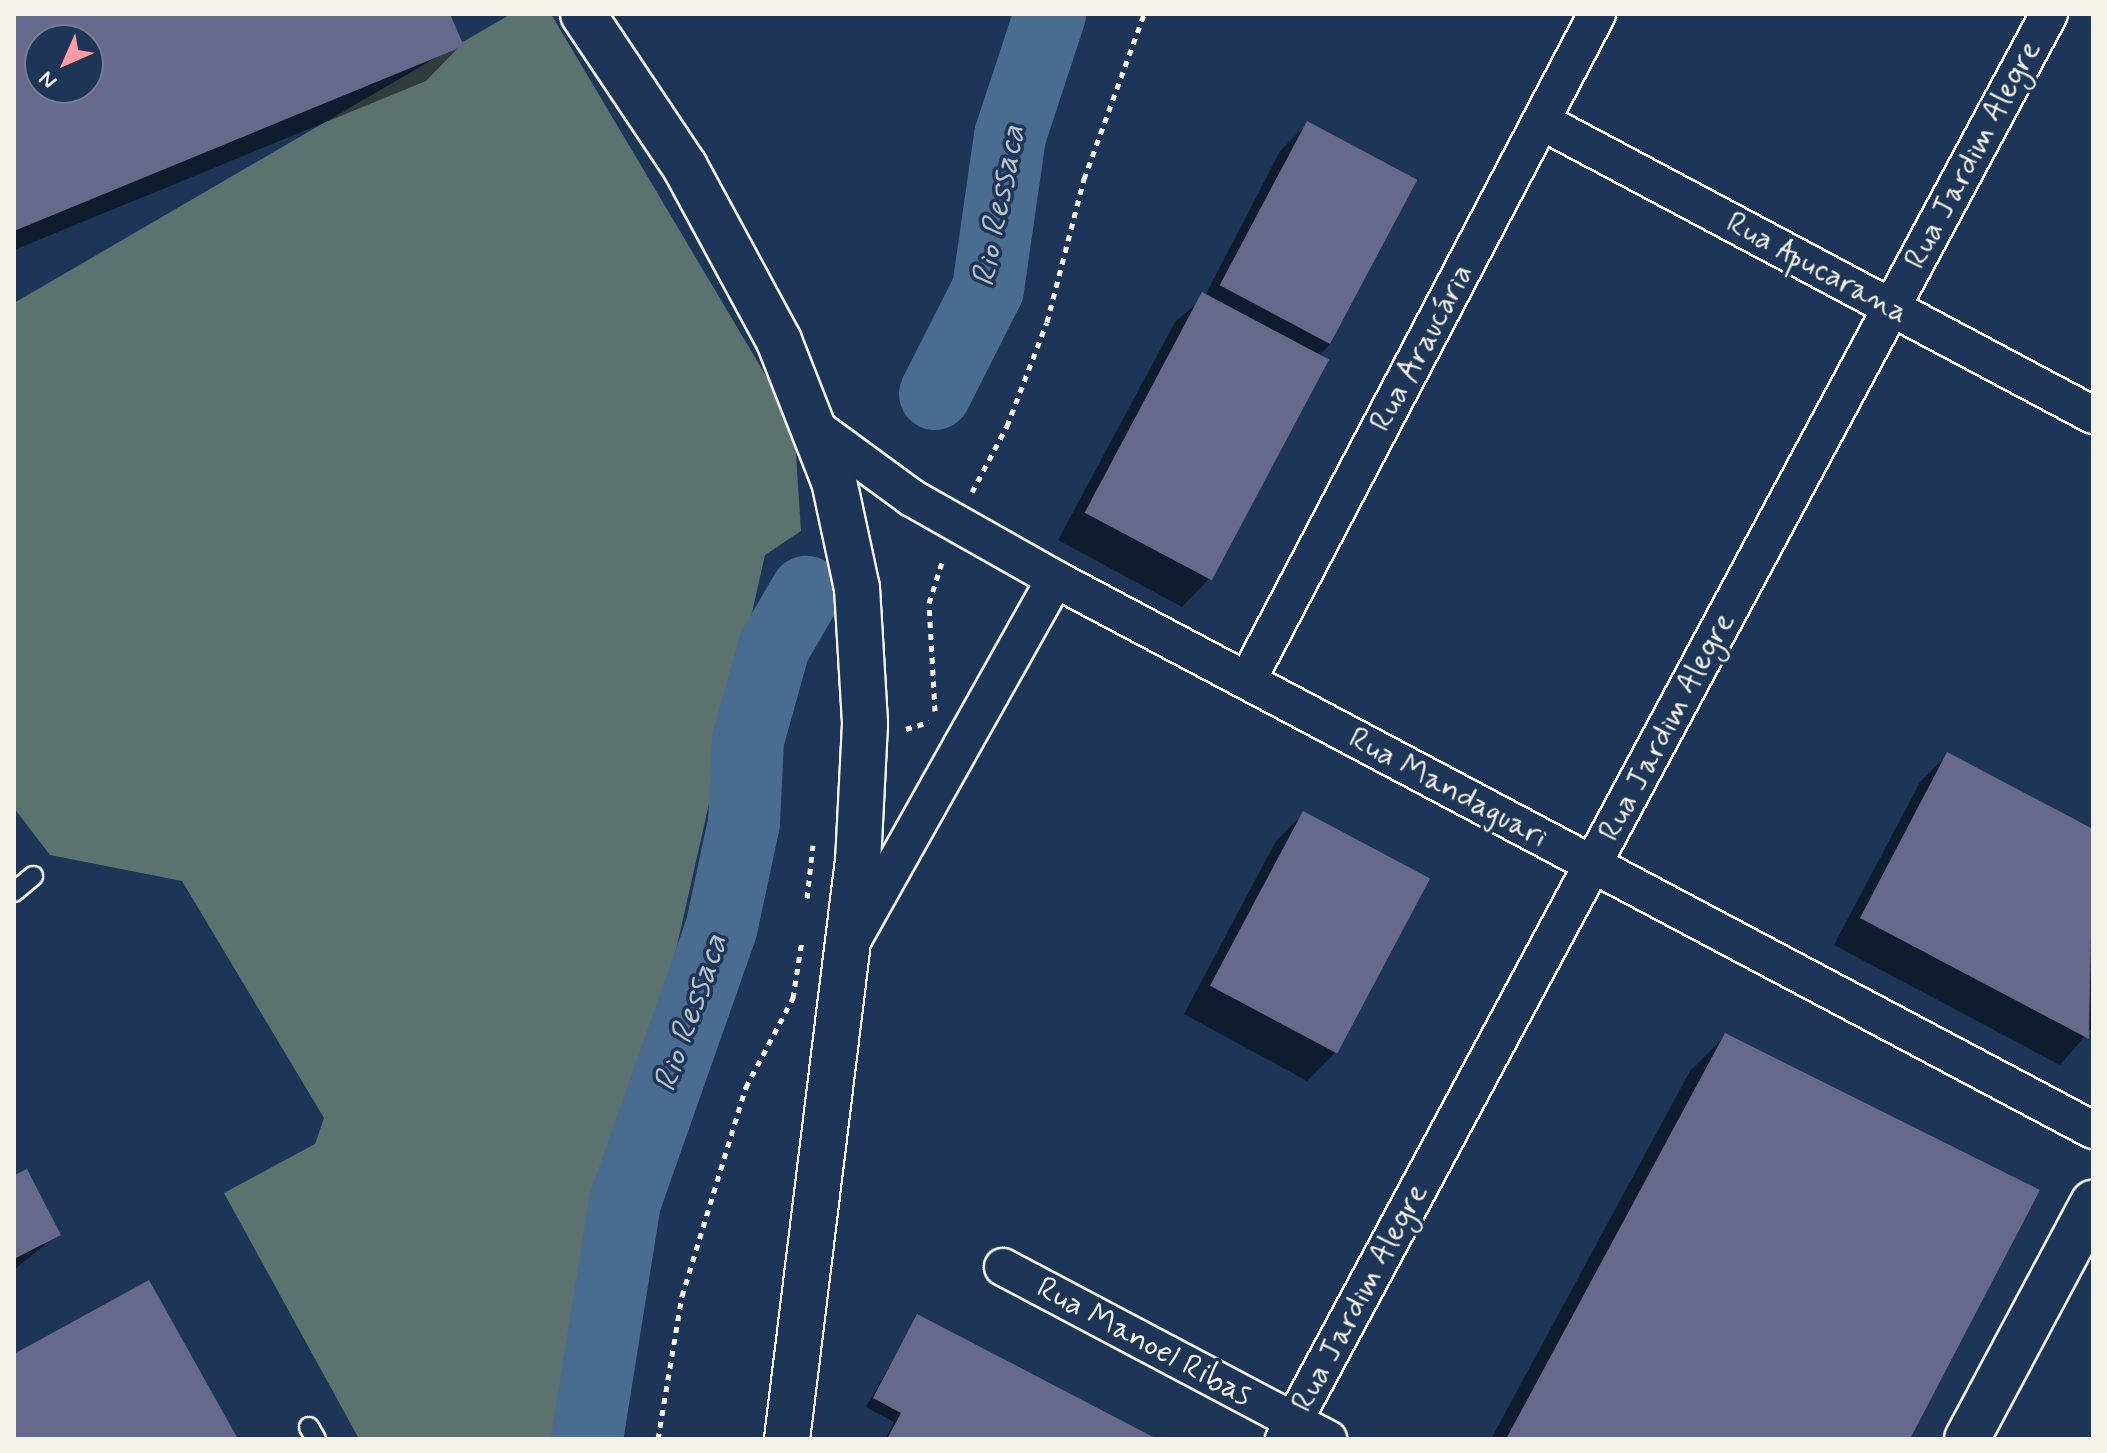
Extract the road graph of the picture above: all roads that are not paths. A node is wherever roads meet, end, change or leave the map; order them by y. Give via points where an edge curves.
1 (583, 14) edge
2 (1597, 14) edge
3 (2049, 14) edge
4 (1541, 121) junction
5 (1891, 308) junction
6 (2093, 415) edge
7 (815, 427) junction
8 (1055, 579) junction
9 (1247, 681) junction
10 (1593, 865) junction
11 (33, 876) dead end
12 (14, 892) edge
13 (849, 947) junction
14 (2093, 1130) edge
15 (2093, 1203) edge
16 (1003, 1267) dead end
17 (1289, 1430) edge
18 (787, 1439) edge
19 (1328, 1439) edge
20 (1967, 1439) edge

1 - 7 main road via 738,261
2 - 4 street, Rua Araucária
3 - 5 street, Rua Jardim Alegre
4 - 5 street, Rua Apucarana
4 - 9 street, Rua Araucária
5 - 6 street, Rua Apucarana
5 - 10 street, Rua Jardim Alegre
7 - 8 street, Rua Mandaguari via 912,498
7 - 13 main road via 847,533 863,663 864,791
8 - 9 street, Rua Mandaguari
8 - 13 street
9 - 10 street, Rua Mandaguari
10 - 14 street, Rua Mandaguari
10 - 17 street, Rua Jardim Alegre
11 - 12 lane
13 - 18 main road
15 - 20 main road
16 - 17 street, Rua Manoel Ribas
17 - 19 street, Rua Manoel Ribas

